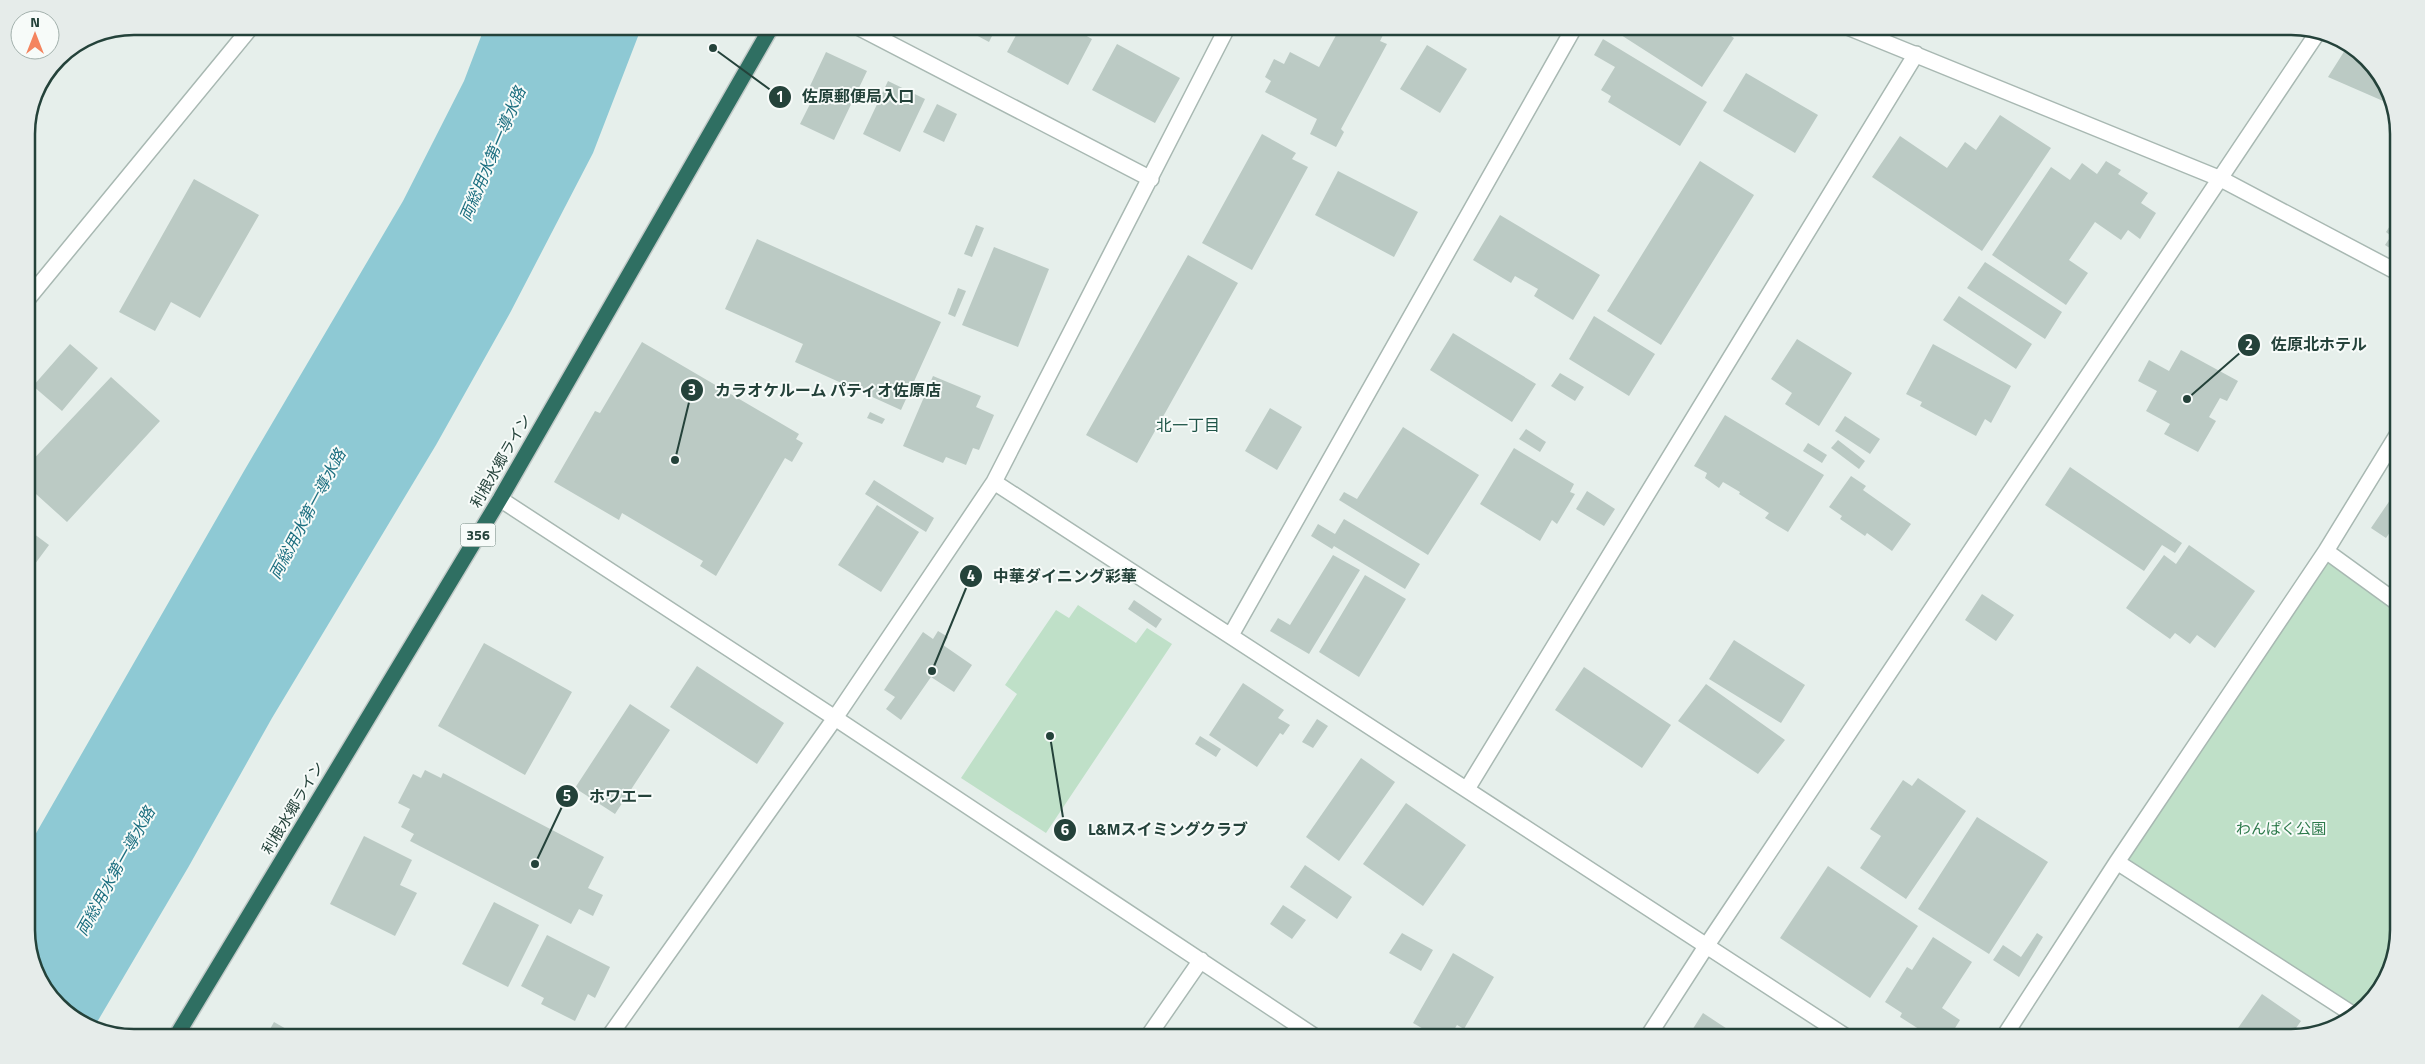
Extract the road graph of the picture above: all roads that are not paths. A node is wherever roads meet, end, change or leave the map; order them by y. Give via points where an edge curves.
1 (245, 35) edge
2 (767, 35) edge
3 (873, 35) edge
4 (1223, 35) edge
5 (1570, 35) edge
6 (1868, 35) edge
7 (2314, 38) edge
8 (1916, 54) junction
9 (1151, 179) junction
10 (2221, 179) junction
11 (2390, 268) edge
12 (35, 290) edge
13 (2390, 447) edge
14 (994, 482) junction
15 (500, 499) junction
16 (2326, 551) junction
17 (2390, 597) edge
18 (1231, 635) junction
19 (835, 718) junction
20 (1467, 789) junction
21 (2117, 862) junction
22 (1707, 945) junction
23 (1201, 960) junction
24 (2347, 1011) edge
25 (180, 1029) edge
26 (615, 1029) edge
27 (1153, 1029) edge
28 (1304, 1029) edge
29 (1653, 1029) edge
30 (1834, 1029) edge
31 (2009, 1029) edge

1 - 12 street
2 - 15 highway, 利根水郷ライン / 356
3 - 9 street
4 - 9 street
5 - 18 street
6 - 8 street
7 - 10 street
8 - 10 street
8 - 20 street
9 - 14 street
10 - 11 street
10 - 22 street
13 - 16 street
14 - 18 street
14 - 19 street
15 - 19 street
15 - 25 highway, 利根水郷ライン / 356
16 - 17 street
16 - 21 street
18 - 20 street
19 - 23 street
19 - 26 street
20 - 22 street
21 - 24 street
21 - 31 street
22 - 29 street
22 - 30 street
23 - 27 street
23 - 28 street

